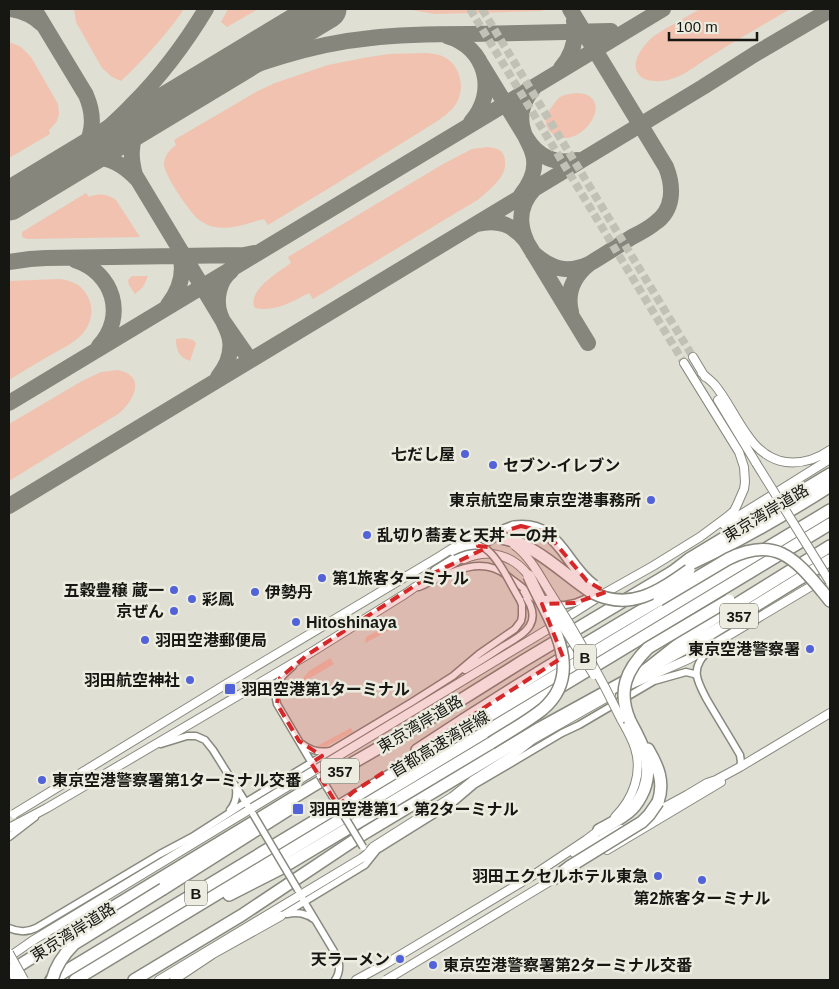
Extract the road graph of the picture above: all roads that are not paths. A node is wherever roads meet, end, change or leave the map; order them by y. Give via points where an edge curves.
1 (692, 357) tunnel mouth
2 (684, 363) tunnel mouth
3 (702, 374) junction
4 (830, 450) edge
5 (830, 459) edge
6 (830, 474) edge
7 (830, 486) edge
8 (830, 493) edge
9 (830, 510) edge
10 (830, 524) edge
11 (700, 537) junction
12 (501, 538) junction
13 (830, 539) edge
14 (830, 546) edge
15 (437, 558) junction
16 (830, 560) edge
17 (689, 570) junction
18 (436, 572) junction
19 (672, 572) junction
20 (830, 575) edge
21 (529, 576) junction
22 (517, 584) junction
23 (826, 586) edge
24 (605, 593) junction
25 (405, 594) junction
26 (830, 601) edge
27 (719, 642) junction
28 (307, 655) junction
29 (647, 668) junction
30 (453, 676) junction
31 (697, 676) junction
32 (830, 713) edge
33 (625, 720) junction
34 (640, 738) junction
35 (299, 742) junction
36 (152, 747) junction
37 (334, 750) junction
38 (740, 767) junction
39 (346, 768) junction
40 (316, 770) junction
41 (235, 786) junction
42 (341, 805) junction
43 (47, 808) junction
44 (249, 809) junction
45 (227, 814) junction
46 (9, 818) edge
47 (9, 828) edge
48 (599, 830) junction
49 (9, 837) edge
50 (365, 851) junction
51 (537, 873) junction
52 (552, 880) junction
53 (301, 896) junction
54 (281, 916) junction
55 (318, 922) junction
56 (9, 928) edge
57 (9, 953) edge
58 (9, 957) edge
59 (103, 964) junction
60 (9, 970) edge
61 (16, 980) edge
62 (24, 980) edge
63 (51, 980) edge
64 (75, 980) edge
65 (134, 980) edge
66 (159, 980) edge
67 (174, 980) edge
68 (336, 980) edge
69 (356, 980) edge
70 (386, 980) edge

1 - 3 street
2 - 11 street via 739,452 745,474 742,497 734,511
3 - 4 street via 715,385 752,441 769,456 782,461 804,462
3 - 23 street, bridge
5 - 11 street
6 - 19 highway, 東京湾岸道路 / 357
7 - 19 highway via 766,525
8 - 17 highway
9 - 42 highway, 首都高速湾岸線 / B
10 - 59 highway, 首都高速湾岸線 / B
11 - 24 street
12 - 15 street, bridge via 479,536
12 - 17 highway, bridge via 530,549 600,597 612,600 643,597
12 - 33 street, bridge via 515,545 532,562
13 - 33 highway, bridge via 648,648 629,672 625,684
14 - 29 highway via 719,615
15 - 30 street, bridge via 464,546 476,545 486,549 497,561 522,605 518,626
15 - 46 street, bridge
16 - 29 highway, 357 via 700,640
17 - 18 highway, bridge via 634,594 608,593 587,581 546,532 538,528 514,527 498,533
18 - 21 street via 485,552 508,558
18 - 25 street
19 - 39 highway, 東京湾岸道路 / 357
20 - 27 street
21 - 33 street, bridge
21 - 59 highway, bridge via 559,640 563,658 563,676 558,691 542,709 491,743 304,854 145,946
22 - 24 street via 535,599 551,604 575,603
22 - 25 street via 493,568 474,566
22 - 30 street via 532,609 530,627
23 - 26 highway
23 - 42 highway, bridge via 788,556 772,550 745,551 586,642 353,792
24 - 40 street
25 - 28 street
27 - 31 street via 700,660
27 - 50 street via 627,686 532,740 452,798
28 - 35 street via 280,678 275,697
28 - 36 street
29 - 65 highway, 357 via 365,833 257,906
30 - 37 street
31 - 38 street via 740,756
31 - 53 street via 686,672 654,681 474,785 454,802 377,850 366,864
32 - 38 street
33 - 34 highway
33 - 48 street via 637,760 636,784 620,812
34 - 48 highway via 648,763 643,792 633,808
34 - 52 highway, bridge via 659,771 661,793 658,802 642,822
35 - 37 street via 312,750
35 - 40 street
36 - 41 street via 179,737 196,736 205,740
36 - 43 street
37 - 40 street
38 - 51 street
38 - 52 street, bridge via 694,798
39 - 60 highway, 東京湾岸道路 / 357
39 - 63 highway, bridge via 256,831 74,944 57,965
40 - 44 street
40 - 50 street, bridge
41 - 44 street
41 - 45 street via 236,799
42 - 63 highway, 首都高速湾岸線 / B
43 - 47 street
43 - 49 street
44 - 45 street
44 - 53 street, bridge
44 - 58 street
45 - 56 street via 36,928 26,932
48 - 51 street
50 - 53 street
51 - 69 street
52 - 70 street, bridge
53 - 54 street
53 - 55 street
53 - 66 street
54 - 55 street via 302,913
54 - 67 street
55 - 68 street via 338,958 340,968
57 - 62 street, bridge
59 - 64 highway, 首都高速湾岸線 / B
60 - 61 street, bridge

